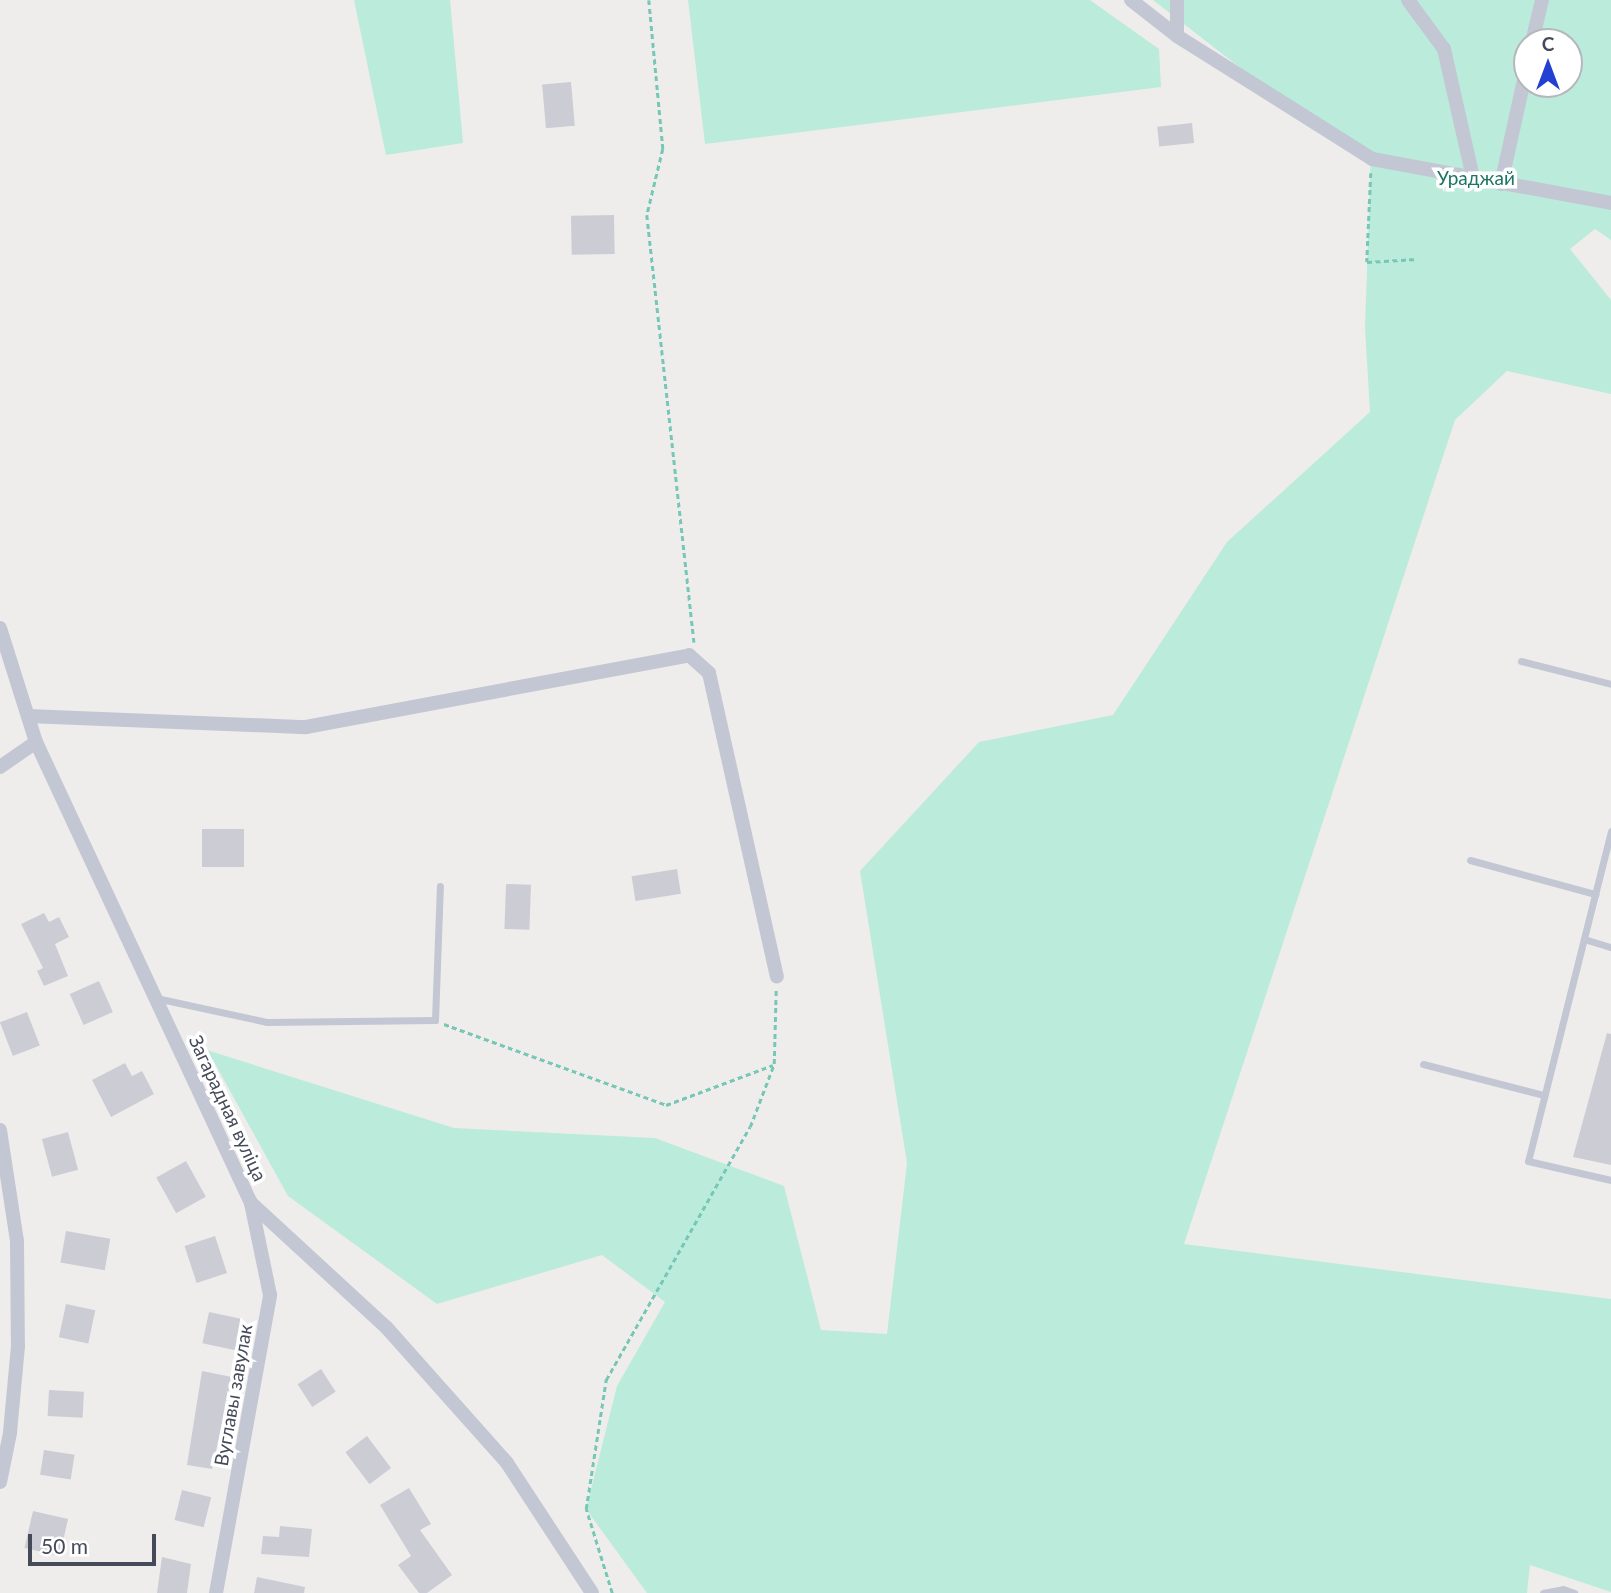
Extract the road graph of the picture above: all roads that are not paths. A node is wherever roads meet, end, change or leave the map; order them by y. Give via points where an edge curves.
1 (1131, 0) edge
2 (1177, 0) edge
3 (1408, 0) edge
4 (1542, 0) edge
5 (1535, 28) edge
6 (1177, 36) junction
7 (1520, 98) edge
8 (1473, 178) junction
9 (1501, 184) junction
10 (1611, 203) edge
11 (0, 628) edge
12 (1521, 661) dead end
13 (1611, 684) edge
14 (28, 716) junction
15 (36, 742) junction
16 (0, 767) edge
17 (1611, 831) edge
18 (1470, 860) dead end
19 (440, 886) dead end
20 (1595, 894) junction
21 (1584, 939) junction
22 (1611, 947) edge
23 (777, 976) road end
24 (154, 998) junction
25 (1423, 1064) dead end
26 (1544, 1096) junction
27 (0, 1130) edge
28 (1611, 1180) edge
29 (251, 1203) junction
30 (0, 1482) edge
31 (216, 1593) edge
32 (592, 1593) edge
33 (1543, 1593) edge
34 (1574, 1593) edge

1 - 6 street
2 - 6 street
3 - 8 street via 1444,49
4 - 5 street
6 - 8 street via 1372,159
7 - 9 street
8 - 9 street
9 - 10 street
11 - 14 street, Загарадная вуліца
12 - 13 lane
14 - 15 street, Загарадная вуліца
14 - 23 street via 306,727 681,653 695,657 709,673
15 - 16 street
15 - 24 street, Загарадная вуліца
17 - 20 lane
18 - 20 lane
19 - 24 lane via 435,1020 267,1022
20 - 21 lane
21 - 22 lane
21 - 26 lane
24 - 29 street, Загарадная вуліца
25 - 26 lane
26 - 28 lane via 1528,1161
27 - 30 street via 17,1241 18,1346
29 - 31 street, Вуглавы завулак via 270,1295
29 - 32 street, Загарадная вуліца via 386,1326 489,1444
33 - 34 lane via 1563,1589

